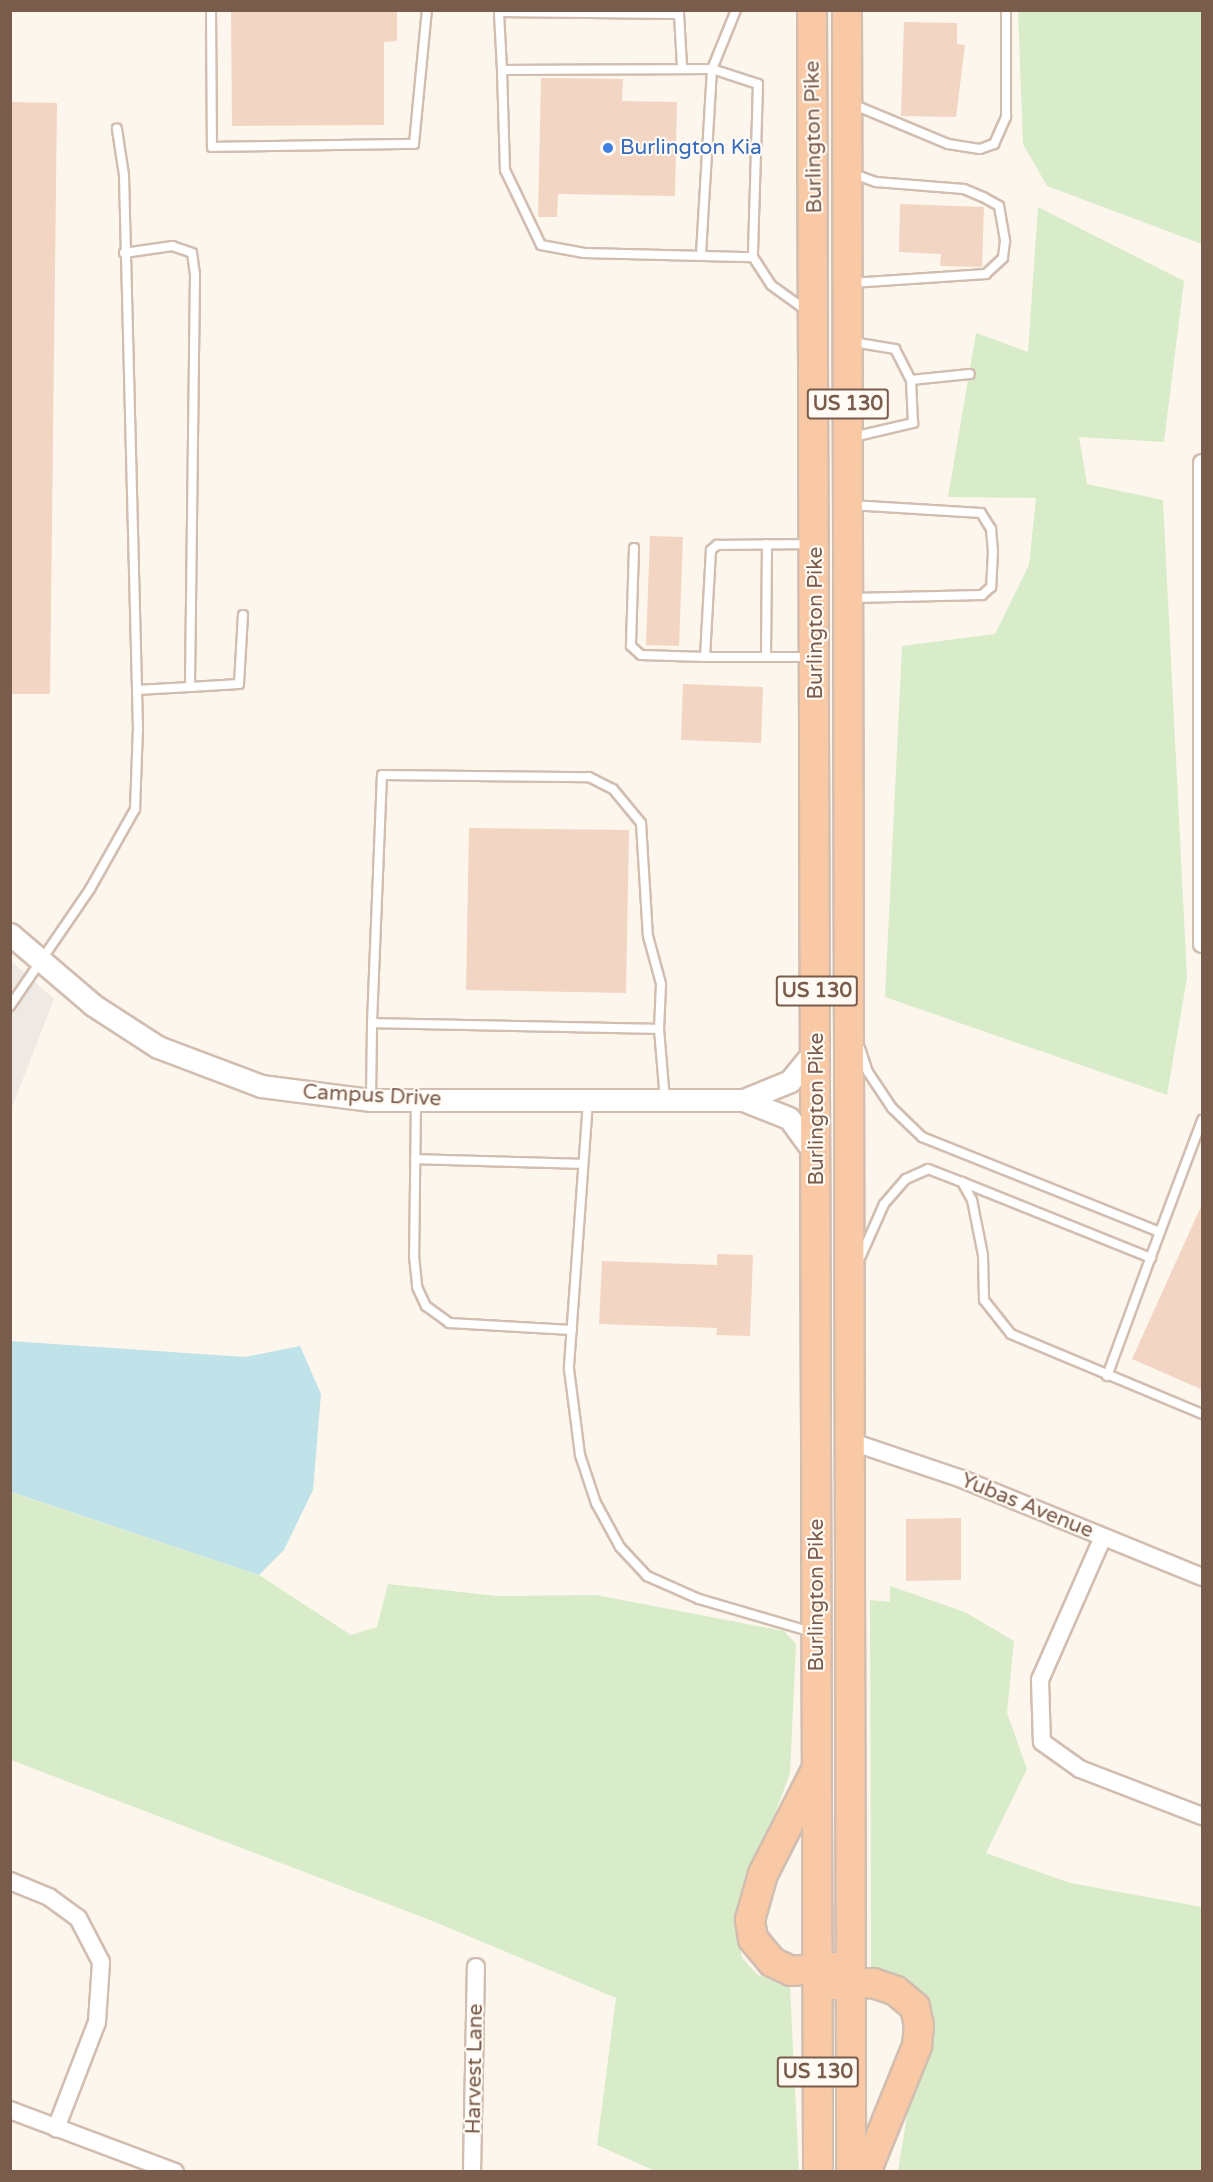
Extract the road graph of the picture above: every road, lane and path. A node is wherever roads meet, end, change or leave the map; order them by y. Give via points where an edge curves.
1 (211, 10) edge
2 (428, 10) edge
3 (736, 10) edge
4 (812, 10) edge
5 (847, 10) edge
6 (1006, 10) edge
7 (682, 66) junction
8 (712, 69) junction
9 (502, 70) junction
10 (847, 102) junction
11 (117, 129) dead end
12 (848, 172) junction
13 (124, 253) junction
14 (701, 254) junction
15 (753, 257) junction
16 (848, 284) junction
17 (816, 316) junction
18 (848, 342) junction
19 (970, 374) dead end
20 (911, 380) junction
21 (849, 438) junction
22 (1203, 462) edge
23 (849, 504) junction
24 (816, 543) junction
25 (767, 544) junction
26 (634, 548) dead end
27 (849, 598) junction
28 (243, 615) dead end
29 (1202, 629) edge
30 (705, 657) junction
31 (766, 657) junction
32 (816, 657) junction
33 (190, 687) junction
34 (137, 690) junction
35 (10, 934) edge
36 (1203, 944) edge
37 (40, 961) junction
38 (10, 1006) edge
39 (849, 1010) junction
40 (372, 1023) junction
41 (659, 1029) junction
42 (817, 1048) junction
43 (371, 1100) junction
44 (416, 1100) junction
45 (588, 1100) junction
46 (664, 1100) junction
47 (743, 1100) junction
48 (1203, 1120) edge
49 (817, 1157) junction
50 (415, 1159) junction
51 (582, 1164) junction
52 (962, 1182) junction
53 (1160, 1232) junction
54 (1151, 1258) junction
55 (849, 1303) junction
56 (572, 1330) junction
57 (1107, 1376) junction
58 (1203, 1414) edge
59 (849, 1441) junction
60 (1103, 1537) junction
61 (1203, 1577) edge
62 (817, 1634) junction
63 (818, 1766) junction
64 (1203, 1816) edge
65 (10, 1881) edge
66 (476, 1967) dead end
67 (850, 1970) junction
68 (818, 1983) junction
69 (10, 2110) edge
70 (56, 2128) junction
71 (175, 2172) edge
72 (472, 2172) edge
73 (818, 2172) edge
74 (851, 2172) edge
75 (866, 2172) edge

1 - 2 lane via 212,147 414,144
3 - 8 lane
4 - 17 highway, Burlington Pike / US 130
5 - 10 highway, Burlington Pike / US 130
6 - 10 lane via 1001,135 980,149 948,144
7 - 8 lane
7 - 9 lane
7 - 9 lane via 679,14 499,12
8 - 14 lane
8 - 15 lane via 758,84
9 - 14 lane via 505,170 541,245 584,253
10 - 12 highway, Burlington Pike / US 130
11 - 13 lane
12 - 16 highway, Burlington Pike / US 130
12 - 16 lane via 876,182 964,189 983,197 999,206 1005,241 1003,258 986,274
13 - 33 lane via 172,246 192,253
13 - 34 lane
14 - 15 lane
15 - 17 lane via 771,285
16 - 18 highway, Burlington Pike / US 130
17 - 24 highway, Burlington Pike / US 130
18 - 20 lane via 895,349
18 - 21 highway, Burlington Pike / US 130
19 - 20 lane
20 - 21 lane via 913,423
21 - 23 highway, Burlington Pike / US 130
22 - 29 street
23 - 27 highway, Burlington Pike / US 130
23 - 27 lane via 981,513 991,529 993,552 991,587 982,595
24 - 25 lane
24 - 32 highway, Burlington Pike / US 130
25 - 30 lane via 711,550
25 - 31 lane
26 - 30 lane via 631,646 641,655
27 - 39 highway, Burlington Pike / US 130
28 - 33 lane via 239,684
29 - 36 street
30 - 31 lane
31 - 32 lane
32 - 42 highway, Burlington Pike / US 130
33 - 34 lane
34 - 37 lane via 135,809 90,889
35 - 37 street, Campus Drive
37 - 38 lane
37 - 43 street, Campus Drive via 123,1025 208,1068 296,1093
39 - 53 lane via 868,1072 892,1108 922,1137
39 - 55 highway, Burlington Pike / US 130
40 - 41 lane
40 - 41 lane via 382,775 589,777 613,789 641,823 648,936 661,984
40 - 43 lane
41 - 46 lane
42 - 47 street, Campus Drive via 790,1081
42 - 49 highway, Burlington Pike / US 130
43 - 44 street, Campus Drive
44 - 45 street, Campus Drive
44 - 50 lane
45 - 46 street, Campus Drive
45 - 51 lane
46 - 47 street, Campus Drive
47 - 49 street, Campus Drive via 789,1118
48 - 53 lane
49 - 62 highway, Burlington Pike / US 130
50 - 51 lane
50 - 56 lane via 414,1256 417,1287 426,1306 449,1323
51 - 56 lane
52 - 54 lane
52 - 55 lane via 928,1169 906,1179 884,1204 864,1246
52 - 57 lane via 972,1200 983,1255 984,1300 1011,1334
53 - 54 lane
54 - 57 lane
55 - 59 highway, Burlington Pike / US 130
56 - 62 lane via 569,1369 580,1455 596,1503 620,1547 647,1576 699,1599
57 - 58 lane
59 - 60 street, Yubas Avenue via 962,1479
59 - 67 highway, Burlington Pike / US 130
60 - 61 street, Yubas Avenue
60 - 64 street via 1040,1680 1042,1742 1080,1769
62 - 63 highway, Burlington Pike / US 130
63 - 68 highway, Burlington Pike / US 130
63 - 68 highway via 763,1874 750,1920 753,1939 772,1962
65 - 70 street via 49,1897 78,1917 101,1962 97,2022
66 - 72 street, Harvest Lane
67 - 68 highway
67 - 74 highway, Burlington Pike / US 130
67 - 75 highway via 896,1991 915,2007 920,2026 917,2046
68 - 73 highway, Burlington Pike / US 130
69 - 70 street
70 - 71 street

